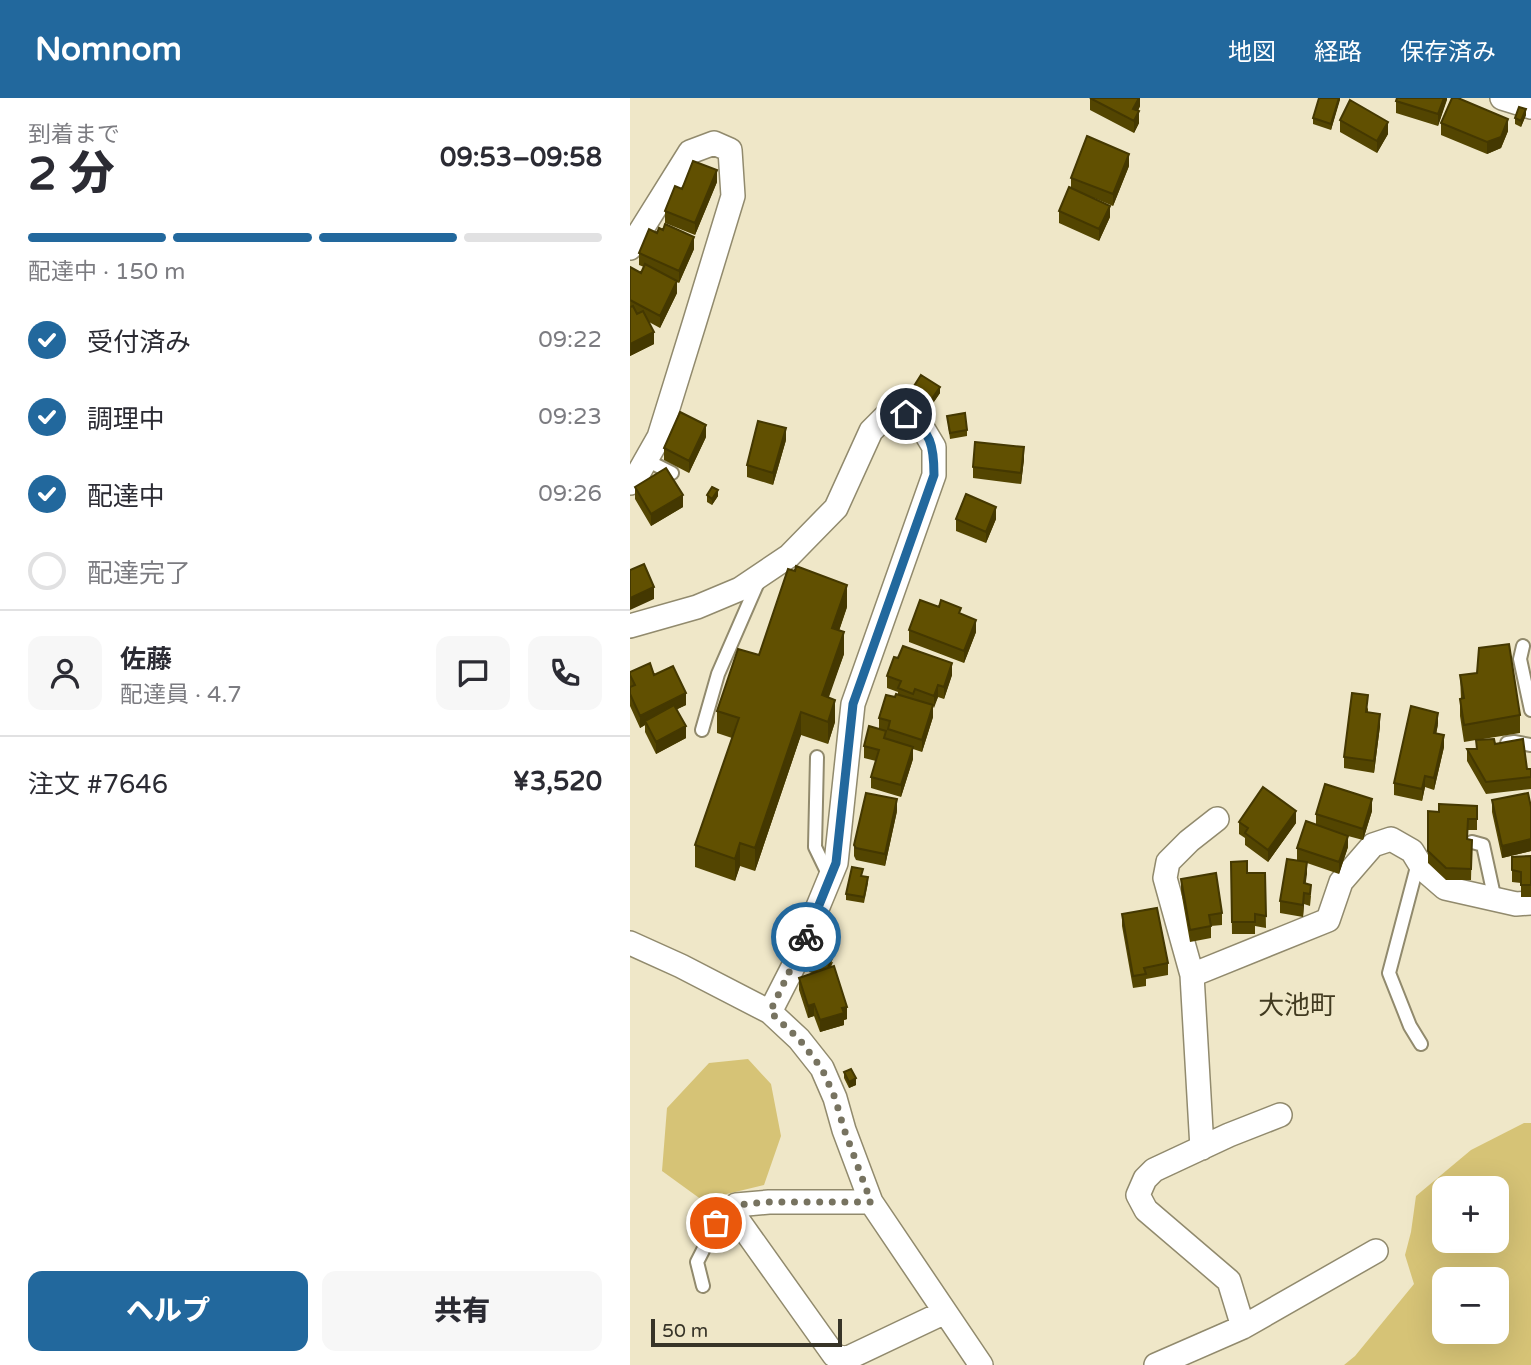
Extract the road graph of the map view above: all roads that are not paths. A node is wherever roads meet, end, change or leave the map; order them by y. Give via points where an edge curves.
1 (1502, 98) edge
2 (1531, 107) edge
3 (630, 248) edge
4 (646, 460) junction
5 (672, 472) edge
6 (630, 482) edge
7 (761, 575) junction
8 (630, 626) edge
9 (1523, 646) dead end
10 (1531, 710) edge
11 (702, 730) dead end
12 (1502, 744) edge
13 (1531, 745) edge
14 (817, 757) dead end
15 (1217, 819) dead end
16 (1472, 842) edge
17 (1418, 862) junction
18 (830, 878) junction
19 (1495, 900) junction
20 (1531, 904) edge
21 (630, 943) edge
22 (1192, 975) junction
23 (770, 1012) junction
24 (1421, 1044) dead end
25 (1280, 1115) dead end
26 (1202, 1148) junction
27 (871, 1202) junction
28 (736, 1209) junction
29 (1376, 1251) dead end
30 (703, 1286) dead end
31 (945, 1312) junction
32 (1242, 1327) junction
33 (834, 1361) edge
34 (981, 1365) edge
35 (1156, 1365) edge

1 - 2 street
3 - 4 street via 690,152 715,143 730,150 733,196 659,437
4 - 5 lane
4 - 6 street
7 - 8 street via 697,607
7 - 11 lane via 718,674
7 - 18 street via 789,556 836,508 871,431 888,414 906,414 919,422 934,447 934,475 853,704 836,863
9 - 10 lane via 1520,659
12 - 13 lane
14 - 18 lane via 816,847
15 - 22 street via 1168,862 1165,878
16 - 19 lane via 1483,845
17 - 19 street via 1445,888
17 - 22 street via 1412,852 1391,839 1373,845 1341,882 1328,920
17 - 24 lane via 1389,973
18 - 23 street
19 - 20 street
21 - 23 street
22 - 26 street
23 - 27 street via 822,1069
25 - 26 street
26 - 32 street via 1154,1170 1139,1195 1146,1210 1229,1280
27 - 28 street via 769,1202 736,1205
27 - 31 street
28 - 30 lane via 721,1215 697,1262
28 - 33 street via 735,1216
29 - 32 street
31 - 33 street
31 - 34 street
32 - 35 street

